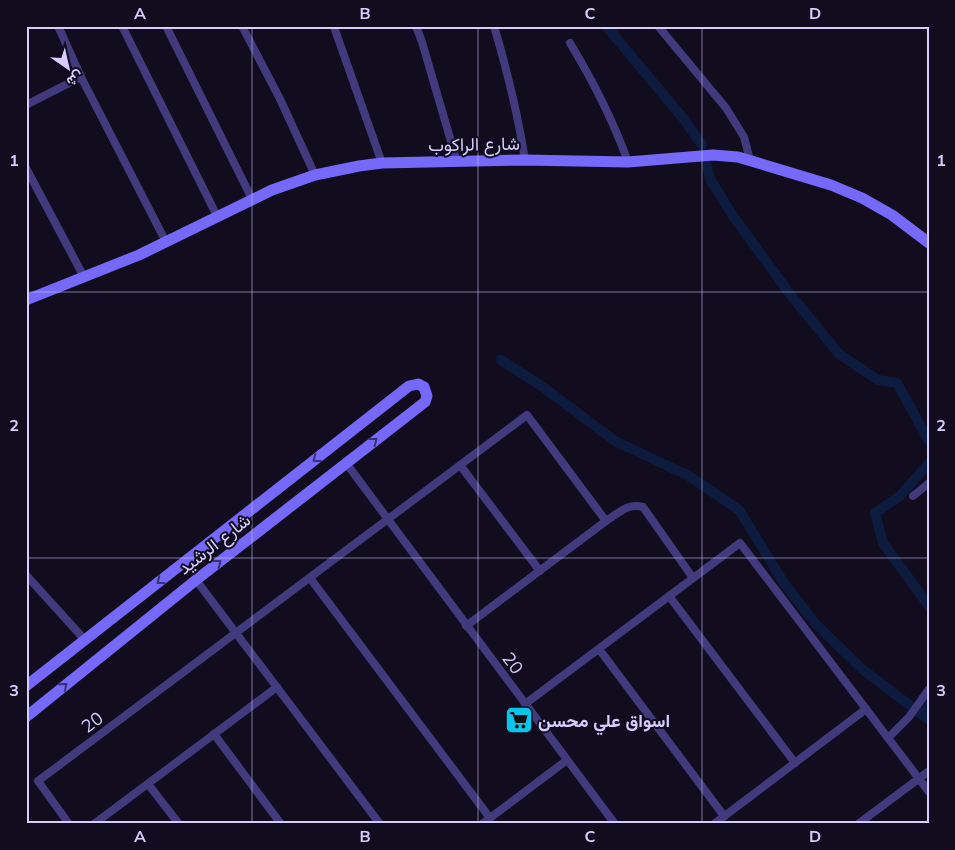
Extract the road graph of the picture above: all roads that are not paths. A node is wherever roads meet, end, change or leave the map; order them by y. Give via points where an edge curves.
1 (58, 26) edge
2 (122, 26) edge
3 (166, 26) edge
4 (242, 26) edge
5 (416, 26) edge
6 (494, 26) edge
7 (658, 26) edge
8 (334, 27) edge
9 (570, 43) dead end
10 (81, 77) junction
11 (26, 105) edge
12 (525, 160) junction
13 (750, 160) junction
14 (457, 162) junction
15 (628, 162) junction
16 (382, 164) junction
17 (26, 168) edge
18 (315, 175) junction
19 (252, 199) junction
20 (217, 216) junction
21 (166, 242) junction
22 (929, 243) edge
23 (84, 277) junction
24 (26, 300) edge
25 (346, 463) junction
26 (460, 465) junction
27 (929, 484) edge
28 (913, 496) dead end
29 (387, 520) junction
30 (606, 521) junction
31 (183, 563) junction
32 (540, 571) junction
33 (26, 574) edge
34 (310, 578) junction
35 (693, 578) junction
36 (196, 580) junction
37 (669, 596) junction
38 (466, 626) junction
39 (237, 632) junction
40 (85, 640) junction
41 (599, 649) junction
42 (27, 685) edge
43 (277, 687) junction
44 (929, 689) edge
45 (525, 704) junction
46 (866, 709) junction
47 (26, 717) edge
48 (214, 734) junction
49 (888, 738) junction
50 (567, 760) junction
51 (794, 763) junction
52 (929, 771) edge
53 (919, 779) junction
54 (148, 784) junction
55 (929, 792) edge
56 (724, 816) junction
57 (490, 818) junction
58 (69, 824) edge
59 (94, 824) edge
60 (179, 824) edge
61 (281, 824) edge
62 (380, 824) edge
63 (482, 824) edge
64 (615, 824) edge
65 (714, 824) edge
66 (858, 824) edge

1 - 10 street
2 - 20 street
3 - 19 street
4 - 18 street
5 - 14 street
6 - 12 street via 506,66
7 - 13 street via 726,108 744,137
8 - 16 street
9 - 15 street via 616,129
10 - 11 street
10 - 21 street
12 - 14 street, شارع الراكوب
12 - 15 street, شارع الراكوب
13 - 15 street, شارع الراكوب via 713,155
13 - 22 street, شارع الراكوب via 862,198
14 - 16 street, شارع الراكوب
16 - 18 street, شارع الراكوب
17 - 23 street
18 - 19 street, شارع الراكوب
19 - 20 street, شارع الراكوب
20 - 21 street, شارع الراكوب
21 - 23 street, شارع الراكوب
23 - 24 street, شارع الراكوب
25 - 29 street
25 -> 31 street, شارع الرشيد via 425,402 424,387 418,384 409,386
36 -> 25 street, شارع الرشيد
26 - 29 street, 20
26 - 30 street, 20 via 527,415
26 - 32 street
27 - 28 street
29 - 34 street, 20
29 - 38 street, 20
30 - 32 street
30 - 35 street via 625,508 644,507
31 - 36 street
31 -> 40 street, شارع الرشيد
32 - 38 street
33 - 40 street
34 - 39 street, 20
34 - 57 street
35 - 37 street
35 - 46 street via 740,543
36 - 39 street
47 -> 36 street, شارع الرشيد
37 - 41 street
37 - 51 street
38 - 45 street, 20
39 - 43 street
39 - 58 street, 20 via 38,781
40 - 42 street, شارع الرشيد
41 - 45 street
41 - 56 street
43 - 48 street
43 - 62 street
44 - 49 street
45 - 50 street, 20
46 - 49 street
46 - 51 street
48 - 54 street
48 - 61 street
49 - 53 street
50 - 57 street
50 - 64 street, 20
51 - 56 street
52 - 53 street
53 - 55 street
53 - 66 street
54 - 59 street
54 - 60 street
56 - 65 street
57 - 63 street

